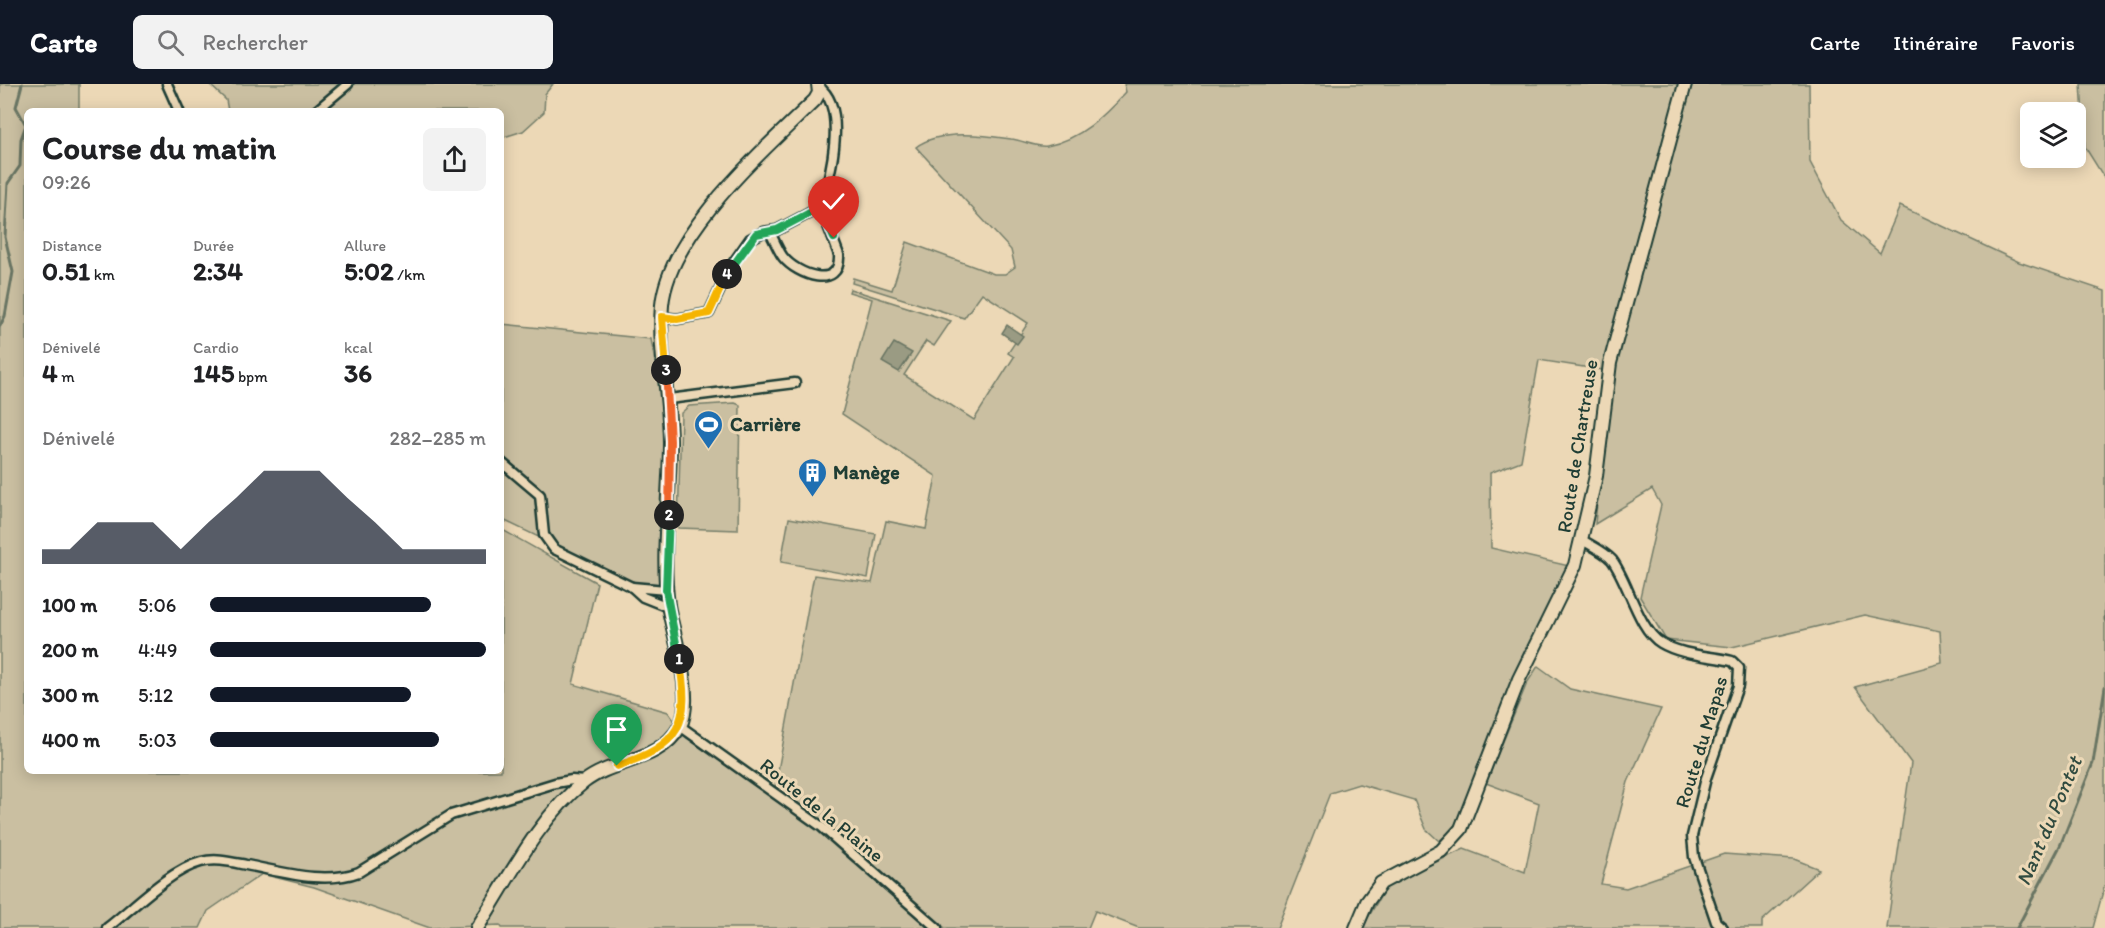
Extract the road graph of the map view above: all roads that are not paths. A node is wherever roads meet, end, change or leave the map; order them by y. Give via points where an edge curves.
1 (167, 84) edge
2 (348, 84) edge
3 (1685, 84) edge
4 (819, 86) edge
5 (178, 108) edge
6 (320, 108) edge
7 (821, 207) junction
8 (770, 232) junction
9 (662, 317) junction
10 (795, 383) dead end
11 (669, 399) junction
12 (504, 465) edge
13 (1582, 540) junction
14 (632, 587) junction
15 (666, 590) junction
16 (668, 607) junction
17 (680, 726) junction
18 (584, 782) junction
19 (107, 928) edge
20 (477, 928) edge
21 (937, 928) edge
22 (1356, 928) edge
23 (1723, 928) edge

1 - 5 street
2 - 6 street
3 - 13 street, Route de Chartreuse via 1610,363 1596,476
4 - 7 street via 831,100 835,131
4 - 9 street via 815,100 765,148 684,243 665,288
7 - 8 street
7 - 8 street via 839,255 840,263 832,274 823,277 798,271 783,257
8 - 9 street via 750,239 731,266 709,313 677,319
9 - 11 street
10 - 11 street
11 - 15 street
12 - 14 street via 540,495 544,535 554,549
13 - 22 street, Route de Chartreuse via 1568,582 1519,679 1461,830 1441,851 1382,883 1367,902
13 - 23 street, Route du Mapas via 1611,558 1656,639 1671,648 1732,661 1739,668 1738,686 1706,778 1692,836 1694,857 1716,922
14 - 15 street
14 - 16 street via 643,597
15 - 16 street
16 - 17 street via 685,696
17 - 18 street via 652,752
17 - 21 street, Route de la Plaine via 822,827
18 - 19 street via 555,783 451,815 346,877 326,878 222,860 203,861 178,872
18 - 20 street via 525,852

